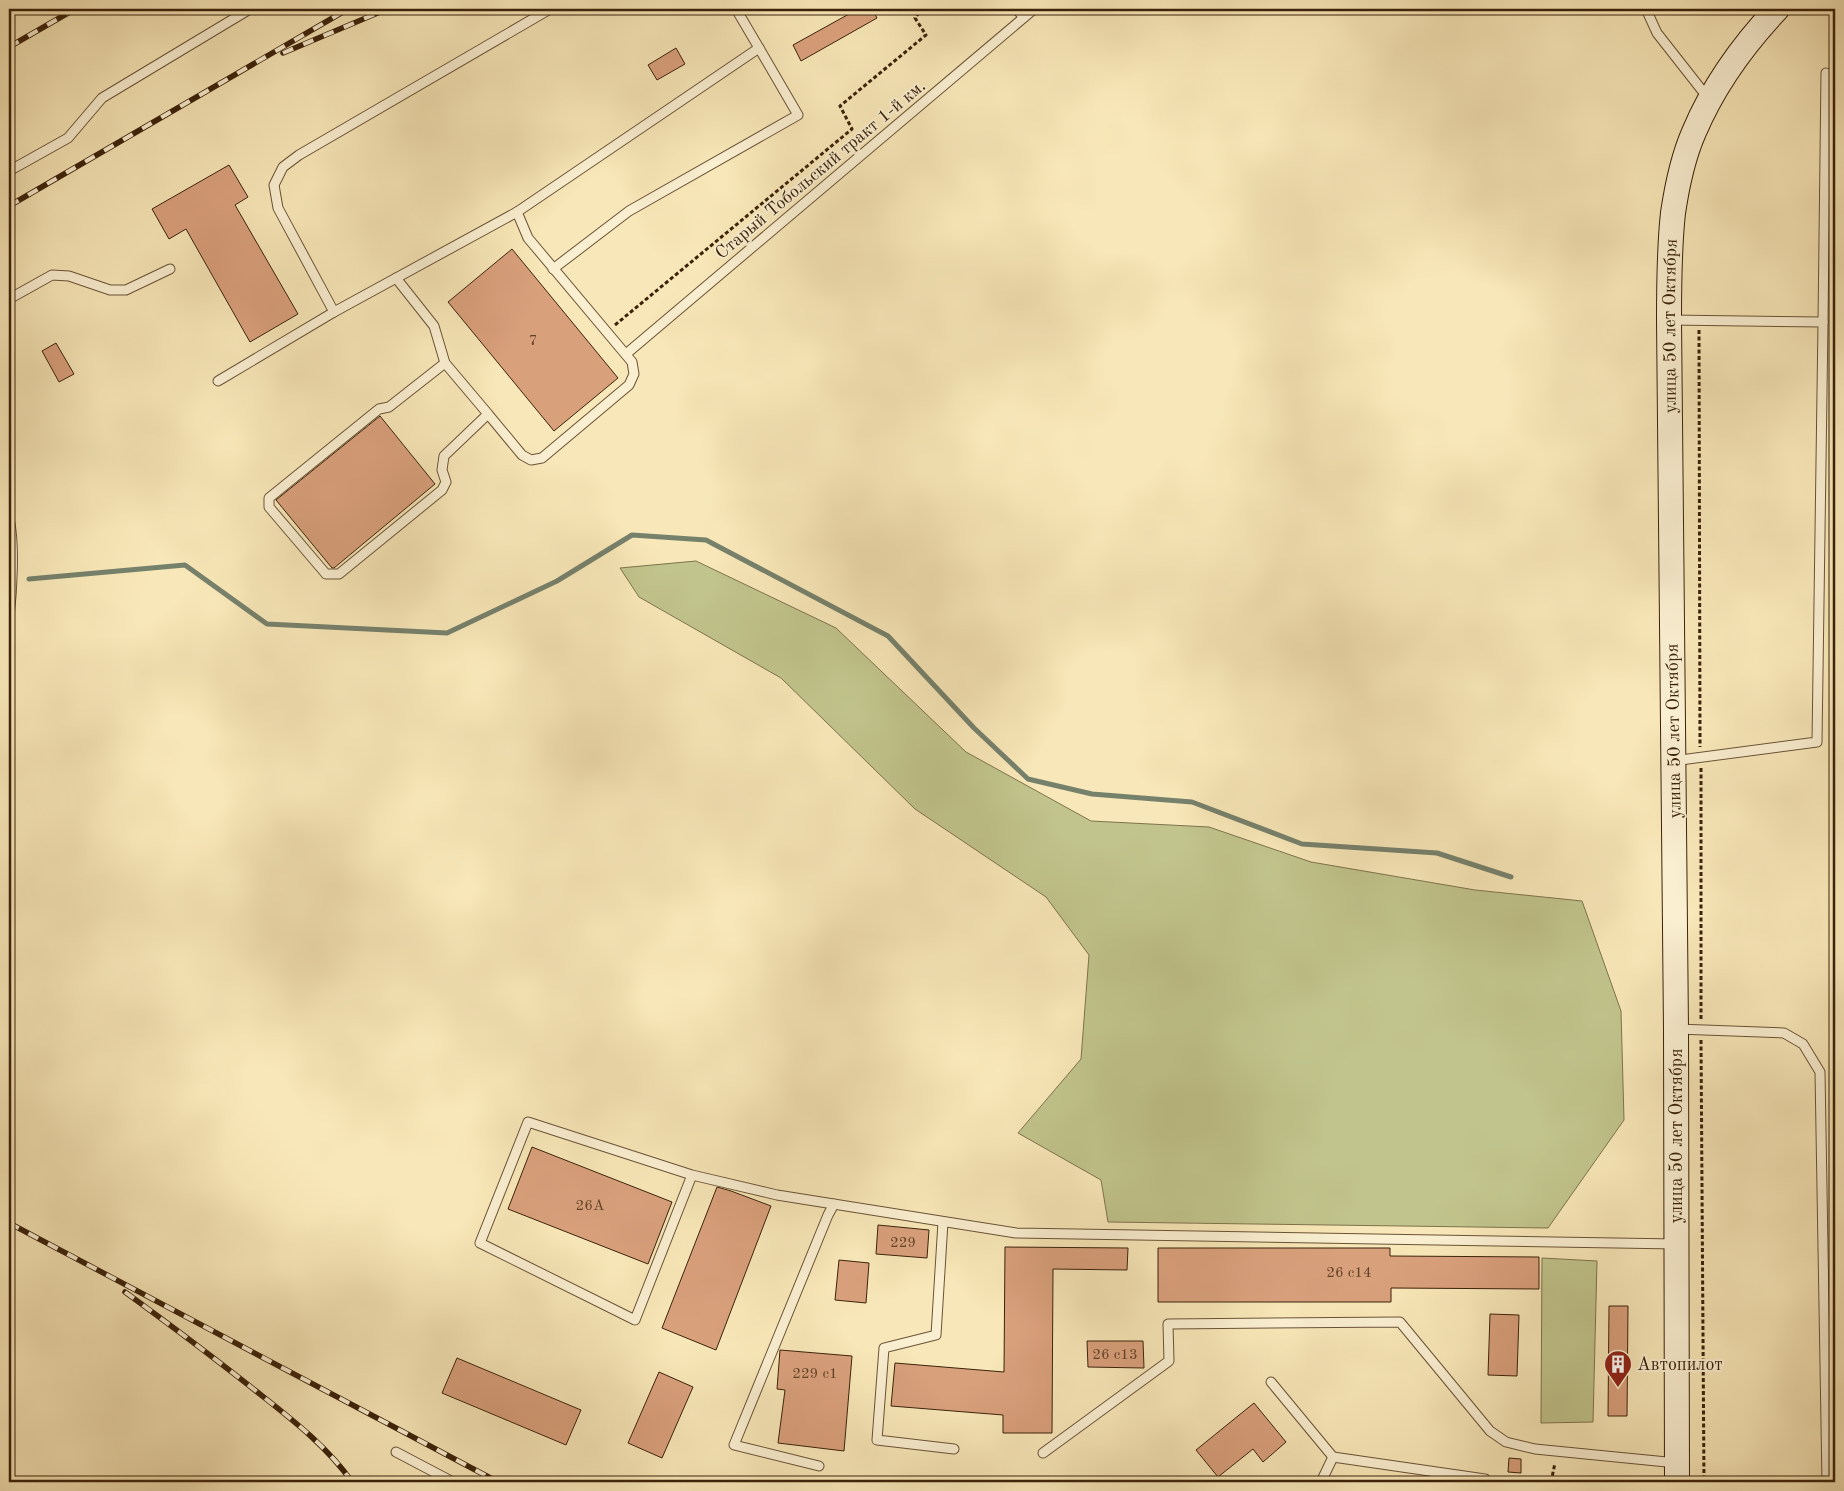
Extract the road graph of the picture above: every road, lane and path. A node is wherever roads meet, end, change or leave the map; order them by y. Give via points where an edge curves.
1 (250, 9) edge
2 (550, 9) edge
3 (736, 9) edge
4 (922, 9) edge
5 (1016, 9) edge
6 (1034, 9) edge
7 (1646, 9) edge
8 (1777, 9) edge
9 (1024, 17) junction
10 (759, 48) junction
11 (1826, 73) dead end
12 (1710, 100) junction
13 (9, 171) edge
14 (517, 212) junction
15 (170, 268) dead end
16 (553, 269) junction
17 (396, 278) junction
18 (9, 299) edge
19 (334, 312) junction
20 (1669, 320) junction
21 (1699, 320) junction
22 (1823, 322) junction
23 (607, 332) junction
24 (626, 354) junction
25 (445, 363) junction
26 (218, 381) dead end
27 (488, 414) junction
28 (9, 519) edge
29 (9, 618) edge
30 (1700, 757) junction
31 (1673, 761) junction
32 (1676, 1029) junction
33 (1701, 1030) junction
34 (692, 1175) junction
35 (834, 1204) junction
36 (943, 1222) junction
37 (1677, 1244) junction
38 (1271, 1382) dead end
39 (954, 1449) dead end
40 (396, 1452) dead end
41 (1558, 1452) junction
42 (1043, 1454) dead end
43 (1333, 1457) junction
44 (819, 1466) dead end
45 (1677, 1473) edge
46 (453, 1482) edge
47 (1320, 1482) edge
48 (1485, 1482) edge
49 (1552, 1482) edge
50 (1704, 1482) edge
51 (1827, 1482) edge

1 - 13 lane via 102,98 68,138
2 - 19 lane via 299,154 283,167 274,185 278,208
3 - 10 lane
4 - 23 path via 915,18 926,35 840,106 852,129
5 - 9 lane
6 - 9 lane, Старый Тобольский тракт 1-й км.
7 - 12 lane via 1657,33
8 - 12 main road, улица 50 лет Октября via 1748,42
9 - 24 lane, Старый Тобольский тракт 1-й км.
10 - 14 lane
10 - 16 lane via 798,115 629,212
11 - 22 lane
12 - 20 main road, улица 50 лет Октября via 1687,149 1675,204
14 - 16 lane via 528,238
14 - 17 lane
15 - 18 lane via 126,290 110,290 69,276 52,276
16 - 23 lane
17 - 19 lane
17 - 25 lane via 434,326
19 - 26 lane
20 - 21 lane
20 - 31 main road, улица 50 лет Октября
21 - 22 lane
21 - 30 path
22 - 30 lane via 1817,742
23 - 24 lane
24 - 27 lane via 632,362 634,374 629,385 542,458 531,460 522,454
25 - 27 lane
25 - 27 lane via 389,407 379,409 269,498 269,506 326,574 339,574 442,490 446,482 442,470 444,456
28 - 29 lane
30 - 31 lane
30 - 33 path
31 - 32 main road, улица 50 лет Октября
32 - 33 lane
32 - 37 main road, улица 50 лет Октября
33 - 50 path
33 - 51 lane via 1784,1032 1803,1044 1820,1072
34 - 34 lane via 528,1122 480,1243 635,1320
34 - 35 lane via 777,1195
35 - 36 lane
35 - 44 lane via 734,1445
36 - 37 lane via 1016,1233
36 - 39 lane via 936,1335 884,1348 877,1440
37 - 45 main road, улица 50 лет Октября
38 - 43 lane
40 - 46 lane
41 - 42 lane via 1506,1442 1490,1431 1400,1322 1391,1322 1168,1324 1169,1362
41 - 45 lane
41 - 49 path
43 - 47 lane
43 - 48 lane via 1485,1479

